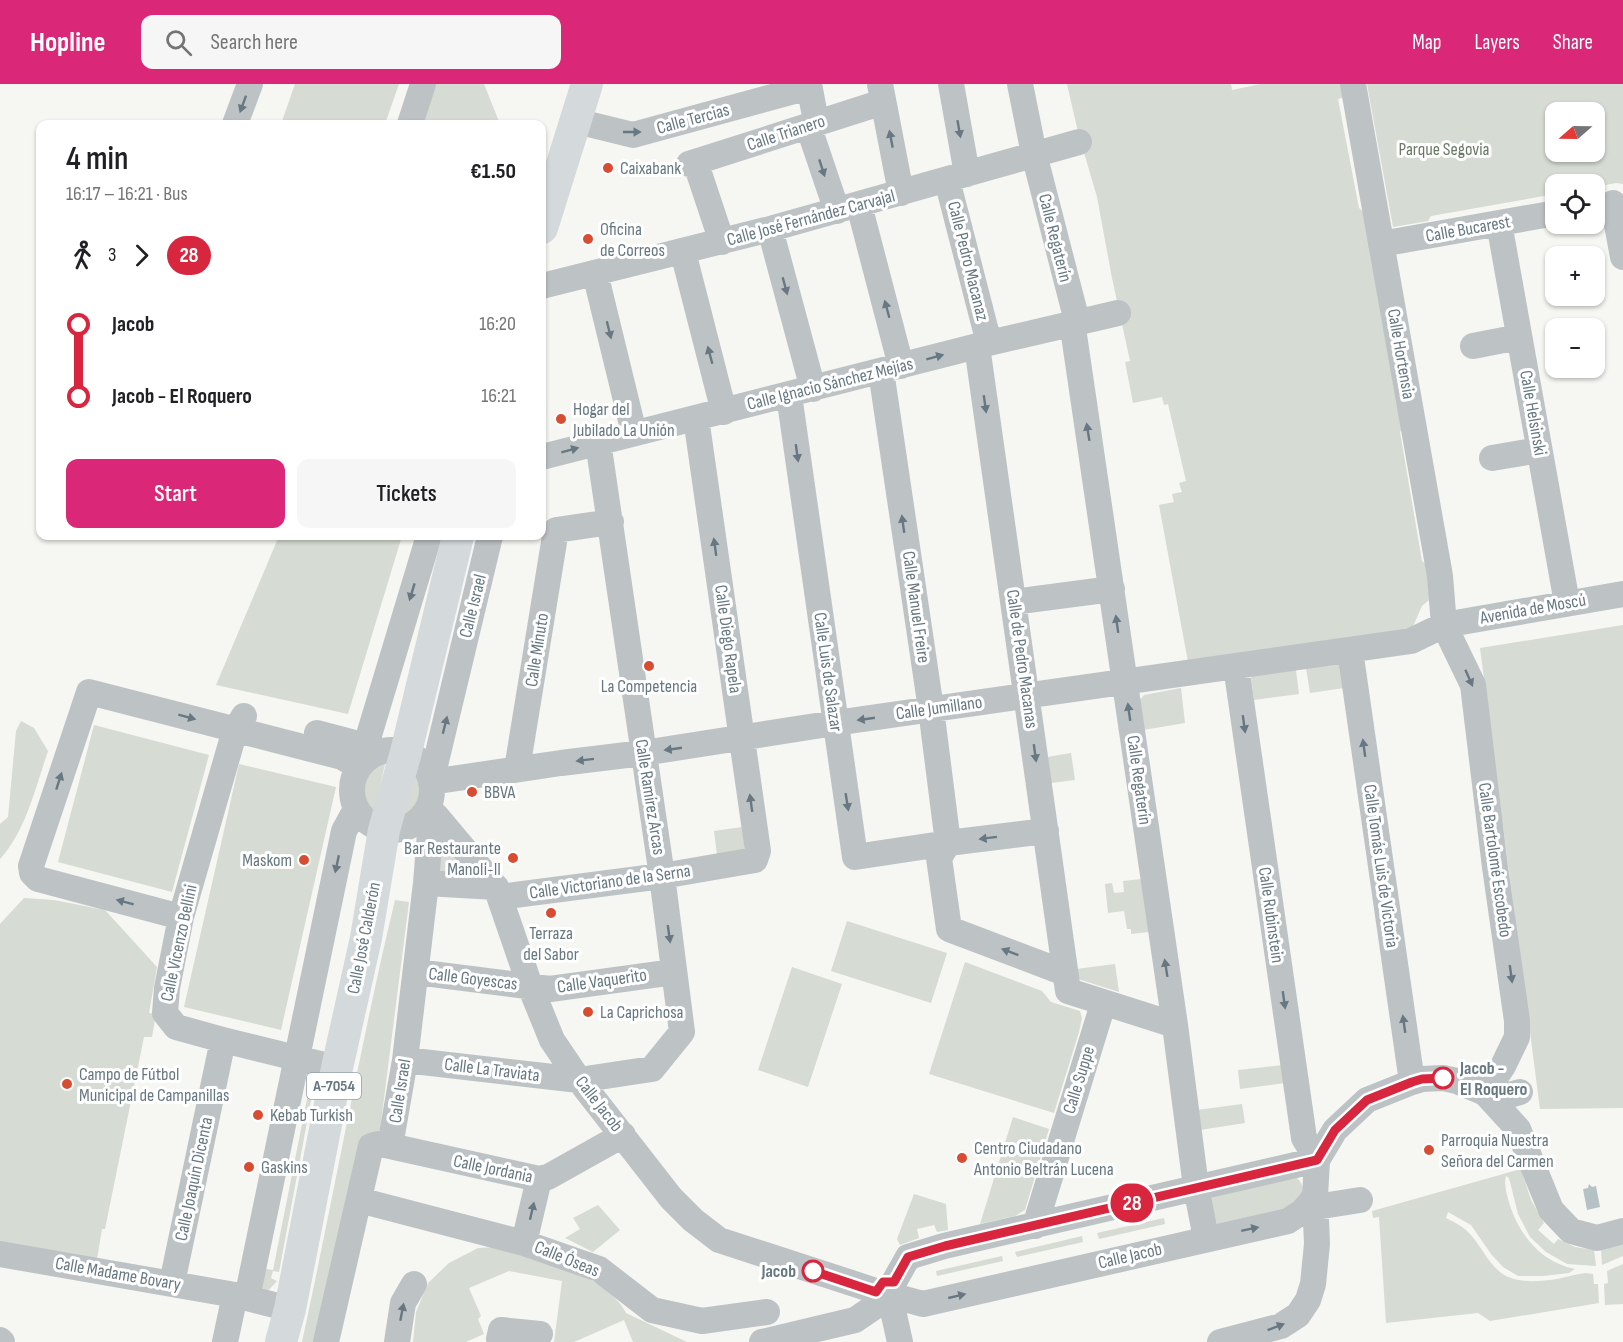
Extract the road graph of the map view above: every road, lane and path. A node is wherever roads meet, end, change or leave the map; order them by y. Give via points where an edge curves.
1 (250, 84) edge
2 (423, 84) edge
3 (587, 84) edge
4 (951, 84) edge
5 (1020, 84) edge
6 (1353, 84) edge
7 (809, 85) edge
8 (882, 93) edge
9 (236, 120) edge
10 (411, 120) edge
11 (576, 121) junction
12 (813, 124) junction
13 (1079, 142) dead end
14 (1034, 154) junction
15 (957, 177) junction
16 (902, 193) junction
17 (547, 195) edge
18 (1610, 203) edge
19 (848, 208) junction
20 (1545, 215) edge
21 (1499, 223) junction
22 (770, 229) junction
23 (722, 242) junction
24 (1381, 244) junction
25 (683, 252) junction
26 (1623, 257) edge
27 (595, 273) junction
28 (546, 285) edge
29 (1118, 314) dead end
30 (1073, 322) junction
31 (1519, 337) junction
32 (983, 344) junction
33 (1473, 346) dead end
34 (891, 369) junction
35 (801, 392) junction
36 (724, 412) junction
37 (696, 418) junction
38 (634, 433) junction
39 (598, 442) junction
40 (1539, 450) junction
41 (546, 457) edge
42 (1492, 458) dead end
43 (611, 522) junction
44 (428, 540) edge
45 (457, 540) edge
46 (489, 540) edge
47 (1112, 589) junction
48 (1623, 594) edge
49 (1014, 602) junction
50 (1567, 603) junction
51 (1444, 625) junction
52 (1350, 650) junction
53 (1236, 666) junction
54 (1125, 682) junction
55 (1028, 695) junction
56 (931, 709) junction
57 (835, 723) junction
58 (235, 730) junction
59 (743, 738) junction
60 (405, 752) junction
61 (643, 753) junction
62 (365, 761) junction
63 (517, 769) junction
64 (431, 782) junction
65 (356, 809) junction
66 (433, 813) junction
67 (384, 830) junction
68 (1046, 831) junction
69 (948, 843) junction
70 (755, 860) joint
71 (662, 876) junction
72 (426, 884) junction
73 (498, 892) junction
74 (181, 917) junction
75 (416, 972) junction
76 (674, 972) junction
77 (1065, 974) junction
78 (530, 986) junction
79 (1103, 1004) junction
80 (1175, 1025) junction
81 (223, 1040) junction
82 (296, 1058) junction
83 (405, 1060) junction
84 (337, 1068) junction
85 (579, 1080) junction
86 (1412, 1082) junction
87 (1520, 1092) dead end
88 (1489, 1096) junction
89 (623, 1135) junction
90 (390, 1146) junction
91 (1317, 1160) junction
92 (539, 1179) junction
93 (1196, 1187) junction
94 (359, 1200) junction
95 (1359, 1200) dead end
96 (1315, 1202) junction
97 (1035, 1226) junction
98 (1623, 1231) edge
99 (1206, 1238) junction
100 (524, 1243) junction
101 (0, 1254) edge
102 (172, 1283) junction
103 (414, 1284) dead end
104 (241, 1296) junction
105 (889, 1296) junction
106 (290, 1310) junction
107 (767, 1312) dead end
108 (540, 1334) dead end
109 (225, 1342) edge
110 (281, 1342) edge
111 (326, 1342) edge
112 (398, 1342) edge
113 (500, 1342) edge
114 (762, 1342) edge
115 (900, 1342) edge
116 (1220, 1342) edge

1 -> 9 street
2 - 10 street
3 - 11 main road
4 -> 15 street, Calle Pedro Macanaz
5 - 14 street, Calle Regaterín
6 - 24 street, Calle Hortensia
11 -> 7 street, Calle Tercias via 633,135
7 - 12 street, Calle Manuel Freire
8 - 12 street, Calle Trianero
16 -> 8 street
11 - 17 main road
12 -> 19 street, Calle Manuel Freire via 811,134
12 - 23 street, Calle Trianero via 694,169
13 - 14 street, Calle José Fernández Carvajal
14 - 15 street, Calle José Fernández Carvajal
14 - 30 street, Calle Regaterín
15 - 16 street, Calle José Fernández Carvajal
15 - 32 street, Calle Pedro Macanaz
16 - 19 street, Calle José Fernández Carvajal
18 - 26 street
19 - 22 street, Calle José Fernández Carvajal
34 -> 19 street, Calle Manuel Freire
20 - 21 street, Calle Bucarest
21 - 24 street, Calle Bucarest
21 - 31 street, Calle Helsinski
22 - 23 street, Calle José Fernández Carvajal
22 -> 35 street, Calle Luis de Salazar
23 - 25 street, Calle José Fernández Carvajal
24 - 51 street, Calle Hortensia via 1440,576
25 - 27 street, Calle José Fernández Carvajal
36 -> 25 street
27 - 28 street, Calle José Fernández Carvajal
27 -> 38 street
29 - 30 street, Calle Ignacio Sánchez Mejías
30 - 32 street, Calle Ignacio Sánchez Mejías
47 -> 30 street, Calle Regaterín
31 - 33 street
31 - 40 street, Calle Helsinski
34 -> 32 street, Calle Ignacio Sánchez Mejías
32 -> 49 street, Calle de Pedro Macanas
34 - 35 street, Calle Ignacio Sánchez Mejías
56 -> 34 street, Calle Manuel Freire
35 - 36 street, Calle Ignacio Sánchez Mejías
35 -> 57 street, Calle Luis de Salazar
36 - 37 street, Calle Ignacio Sánchez Mejías
37 - 38 street, Calle Ignacio Sánchez Mejías
59 -> 37 street, Calle Diego Rapela
38 - 39 street, Calle Ignacio Sánchez Mejías
41 -> 39 street, Calle Ignacio Sánchez Mejías
39 - 43 street, Calle Ramírez Arcas
40 - 42 street
40 - 50 street, Calle Helsinski
43 - 61 street, Calle Ramírez Arcas
43 - 63 street, Calle Minuto via 556,530
44 -> 62 street via 369,735
45 - 60 main road, Calle José Calderón / A-7054
64 -> 46 street, Calle Israel
47 - 49 street
54 -> 47 street, Calle Regaterín
48 - 50 street, Avenida de Moscú
49 - 55 street, Calle de Pedro Macanas
50 - 51 street, Avenida de Moscú
51 - 52 street, Calle Jumillano via 1411,641
51 -> 88 street, Calle Bartolomé Escobedo via 1473,685 1518,1021 1517,1037
52 - 53 street, Calle Jumillano
86 -> 52 street, Calle Tomás Luis de Victoria
53 - 54 street, Calle Jumillano
53 -> 91 street, Calle Rubinstein via 1304,1138
54 - 55 street, Calle Jumillano
80 -> 54 street, Calle Regaterín
55 - 56 street, Calle Jumillano
55 -> 68 street, Calle de Pedro Macanas
56 -> 57 street, Calle Jumillano
56 - 69 street, Calle Manuel Freire
57 - 59 street, Calle Jumillano
57 -> 69 street, Calle Luis de Salazar via 855,857
58 - 62 street via 244,715 355,743
58 - 74 street, Calle Vicenzo Bellini
74 -> 58 street via 38,879 31,866 88,692
59 -> 61 street, Calle Jumillano
70 -> 59 street, Calle Diego Rapela via 758,851
60 - 62 street via 387,750
60 - 64 street via 426,769
60 - 67 main road, Calle José Calderón / A-7054
61 -> 63 street, Calle Jumillano
61 - 71 street, Calle Ramírez Arcas
62 - 65 street via 354,774 351,786
63 - 64 street, Calle Jumillano
64 - 66 street, Calle Israel
65 - 67 street via 363,819
65 -> 82 street via 344,831
66 - 67 street via 410,827
66 - 72 street, Calle Israel
66 - 73 street, Calle Jacob
67 - 84 main road, Calle José Calderón / A-7054 via 366,938
68 -> 69 street
68 - 77 street, Calle de Pedro Macanas
77 -> 69 street, Calle Manuel Freire via 949,929 939,858
70 - 71 street, Calle Victoriano de la Serna
71 - 73 street, Calle Victoriano de la Serna
71 -> 76 street, Calle Ramírez Arcas
72 - 73 street, Calle Victoriano de la Serna
72 - 75 street, Calle Israel
73 - 78 street, Calle Jacob
74 - 81 street, Calle Vicenzo Bellini via 165,1012 176,1027
75 - 78 street, Calle Goyescas
75 - 83 street, Calle Israel
76 - 78 street, Calle Vaquerito via 550,989
76 - 85 street, Calle Ramírez Arcas via 682,1032 652,1069
77 - 79 street via 1068,991
78 - 85 street, Calle Jacob via 552,1040
79 - 80 street
79 - 97 street, Calle Suppe
80 - 93 street, Calle Regaterín
81 - 82 street, Calle Vicenzo Bellini
81 - 102 street, Calle Joaquín Dicenta
82 - 84 street, Calle Vicenzo Bellini
82 - 104 street
83 - 85 street, Calle La Traviata
83 - 90 street, Calle Israel
84 - 106 main road, Calle José Calderón / A-7054
85 - 89 street, Calle Jacob
86 - 88 street via 1443,1078
86 - 91 street via 1367,1100 1335,1130
87 - 88 street
88 - 98 street via 1518,1128 1551,1210 1571,1231 1597,1238
89 - 92 street, Calle Jordania
89 - 105 street, Calle Jacob via 671,1198 719,1240
90 - 92 street, Calle Jordania
90 - 94 street, Calle Israel via 371,1146
91 - 93 street
91 - 96 street
100 -> 92 street
93 - 97 street
93 - 99 street, Calle Regaterín
94 - 100 street, Calle Óseas
94 - 111 street, Calle Israel
95 - 96 street
99 -> 96 street, Calle Jacob via 1288,1221
116 -> 96 street via 1281,1326 1298,1315 1313,1284 1317,1244
97 - 105 street via 908,1257
105 -> 99 street, Calle Jacob via 924,1304
100 - 107 street, Calle Óseas via 599,1269 652,1310 702,1321
101 - 102 street, Calle Madame Bovary
102 - 104 street, Calle Madame Bovary
112 -> 103 street via 403,1304
104 - 106 street, Calle Madame Bovary
104 - 109 street
105 - 114 street via 855,1320
105 - 115 street
106 - 110 main road, Calle José Calderón / A-7054
108 - 113 street via 501,1330

